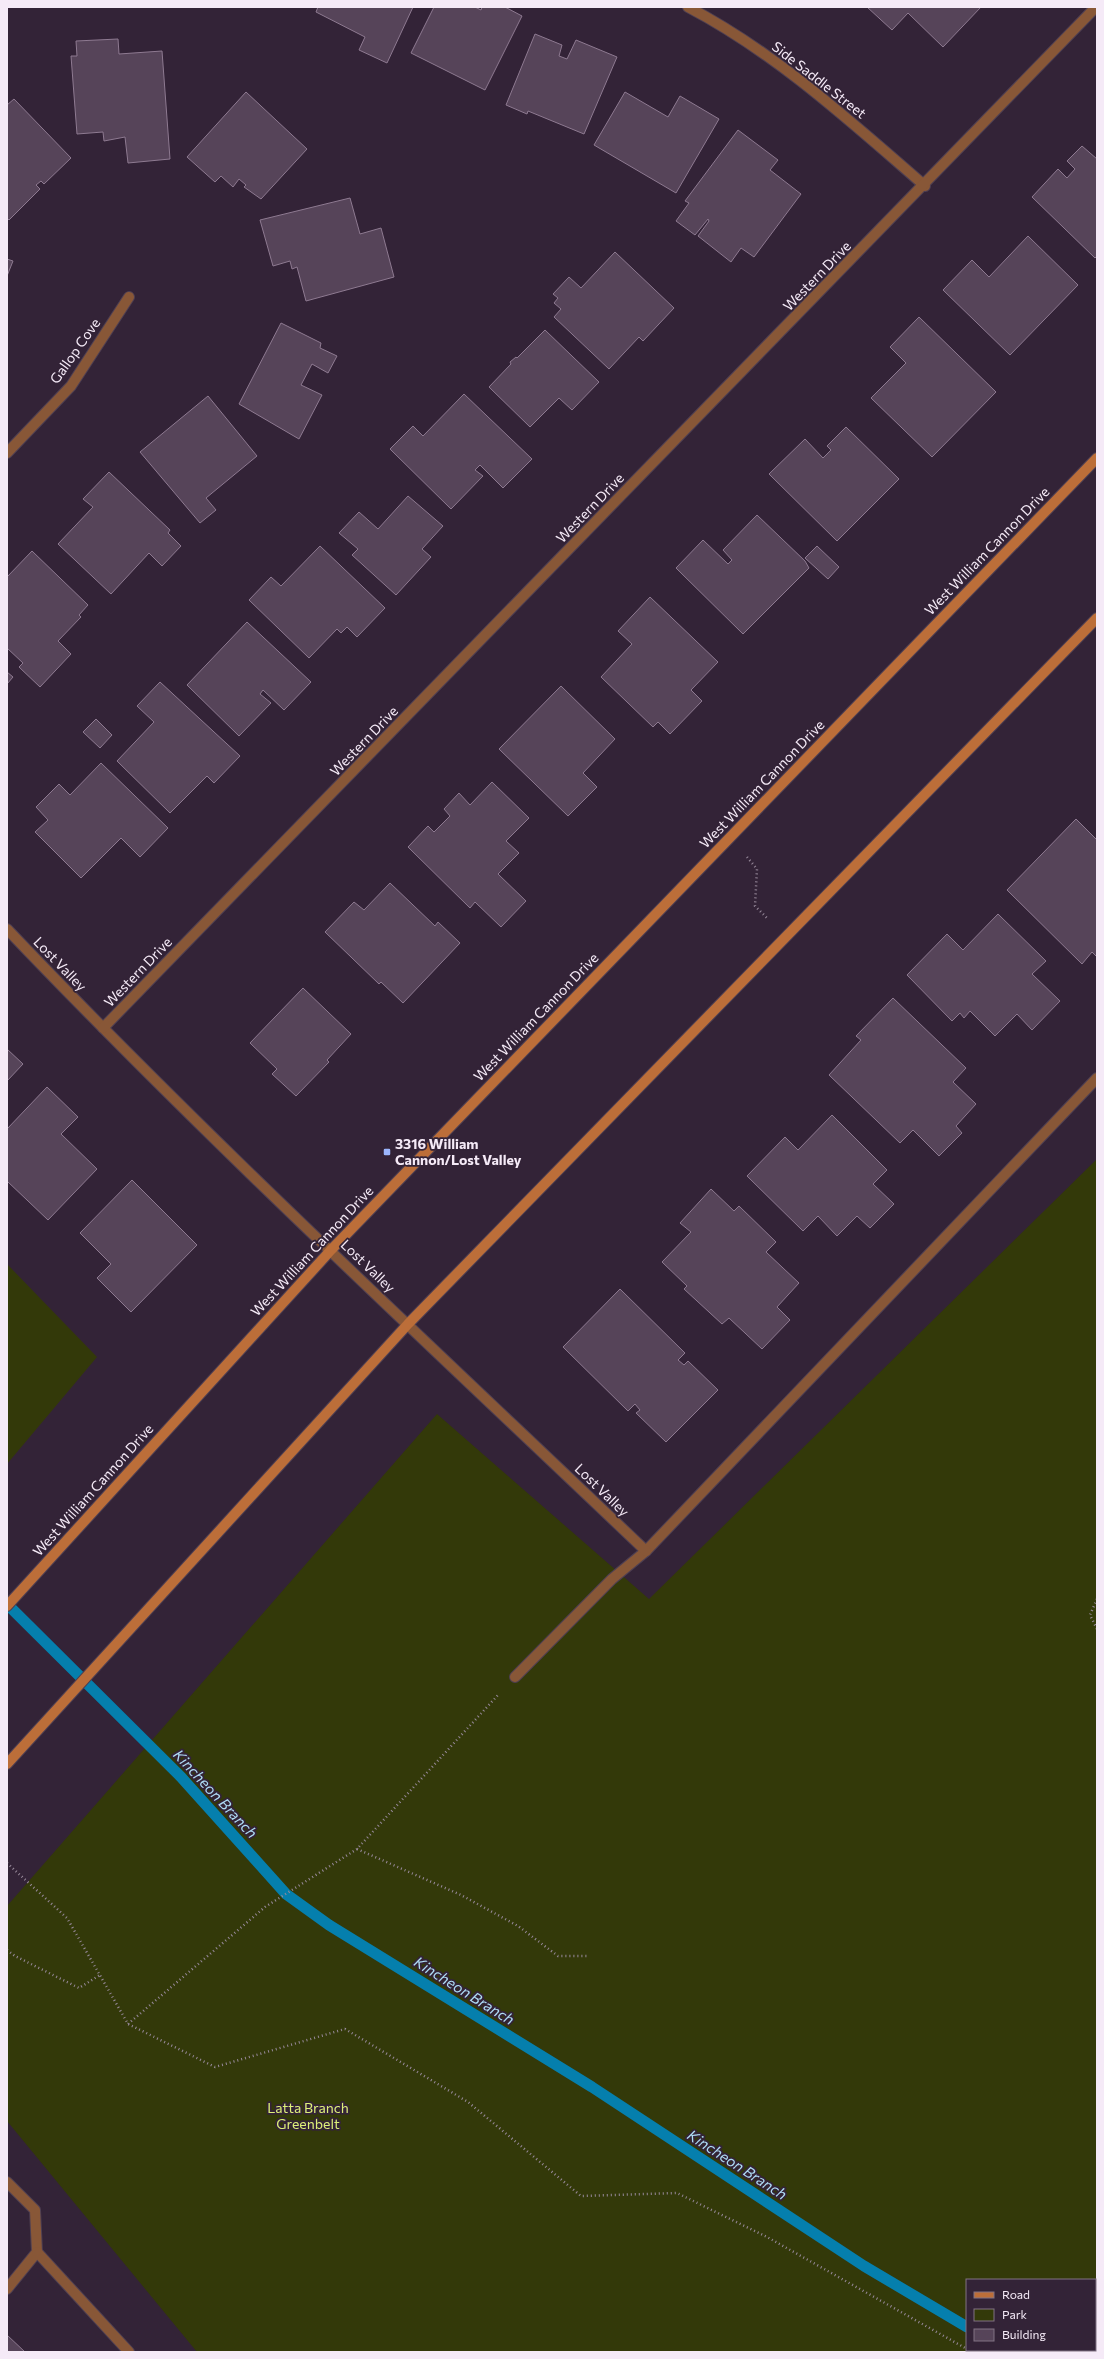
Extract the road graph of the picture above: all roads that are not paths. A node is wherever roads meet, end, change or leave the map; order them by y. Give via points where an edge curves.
1 (688, 7) edge
2 (1096, 7) edge
3 (925, 186) junction
4 (129, 296) dead end
5 (7, 454) edge
6 (1097, 458) edge
7 (1097, 618) edge
8 (7, 929) edge
9 (103, 1028) junction
10 (1097, 1078) edge
11 (331, 1250) junction
12 (408, 1324) junction
13 (646, 1551) junction
14 (7, 1606) edge
15 (515, 1677) road end
16 (7, 1764) edge
17 (7, 2182) edge
18 (37, 2252) junction
19 (7, 2289) edge
20 (129, 2352) edge

1 - 3 street, Side Saddle Street via 724,26 801,80
2 - 3 street, Western Drive
3 - 9 street, Western Drive
4 - 5 street, Gallop Cove via 71,386
6 - 11 main road, West William Cannon Drive
7 - 12 main road
8 - 9 street, Lost Valley
9 - 11 street, Lost Valley
10 - 13 street
11 - 12 street, Lost Valley
11 - 14 main road, West William Cannon Drive
12 - 13 street, Lost Valley
12 - 16 main road
13 - 15 street via 612,1579
17 - 18 street via 35,2210
18 - 19 street
18 - 20 street

